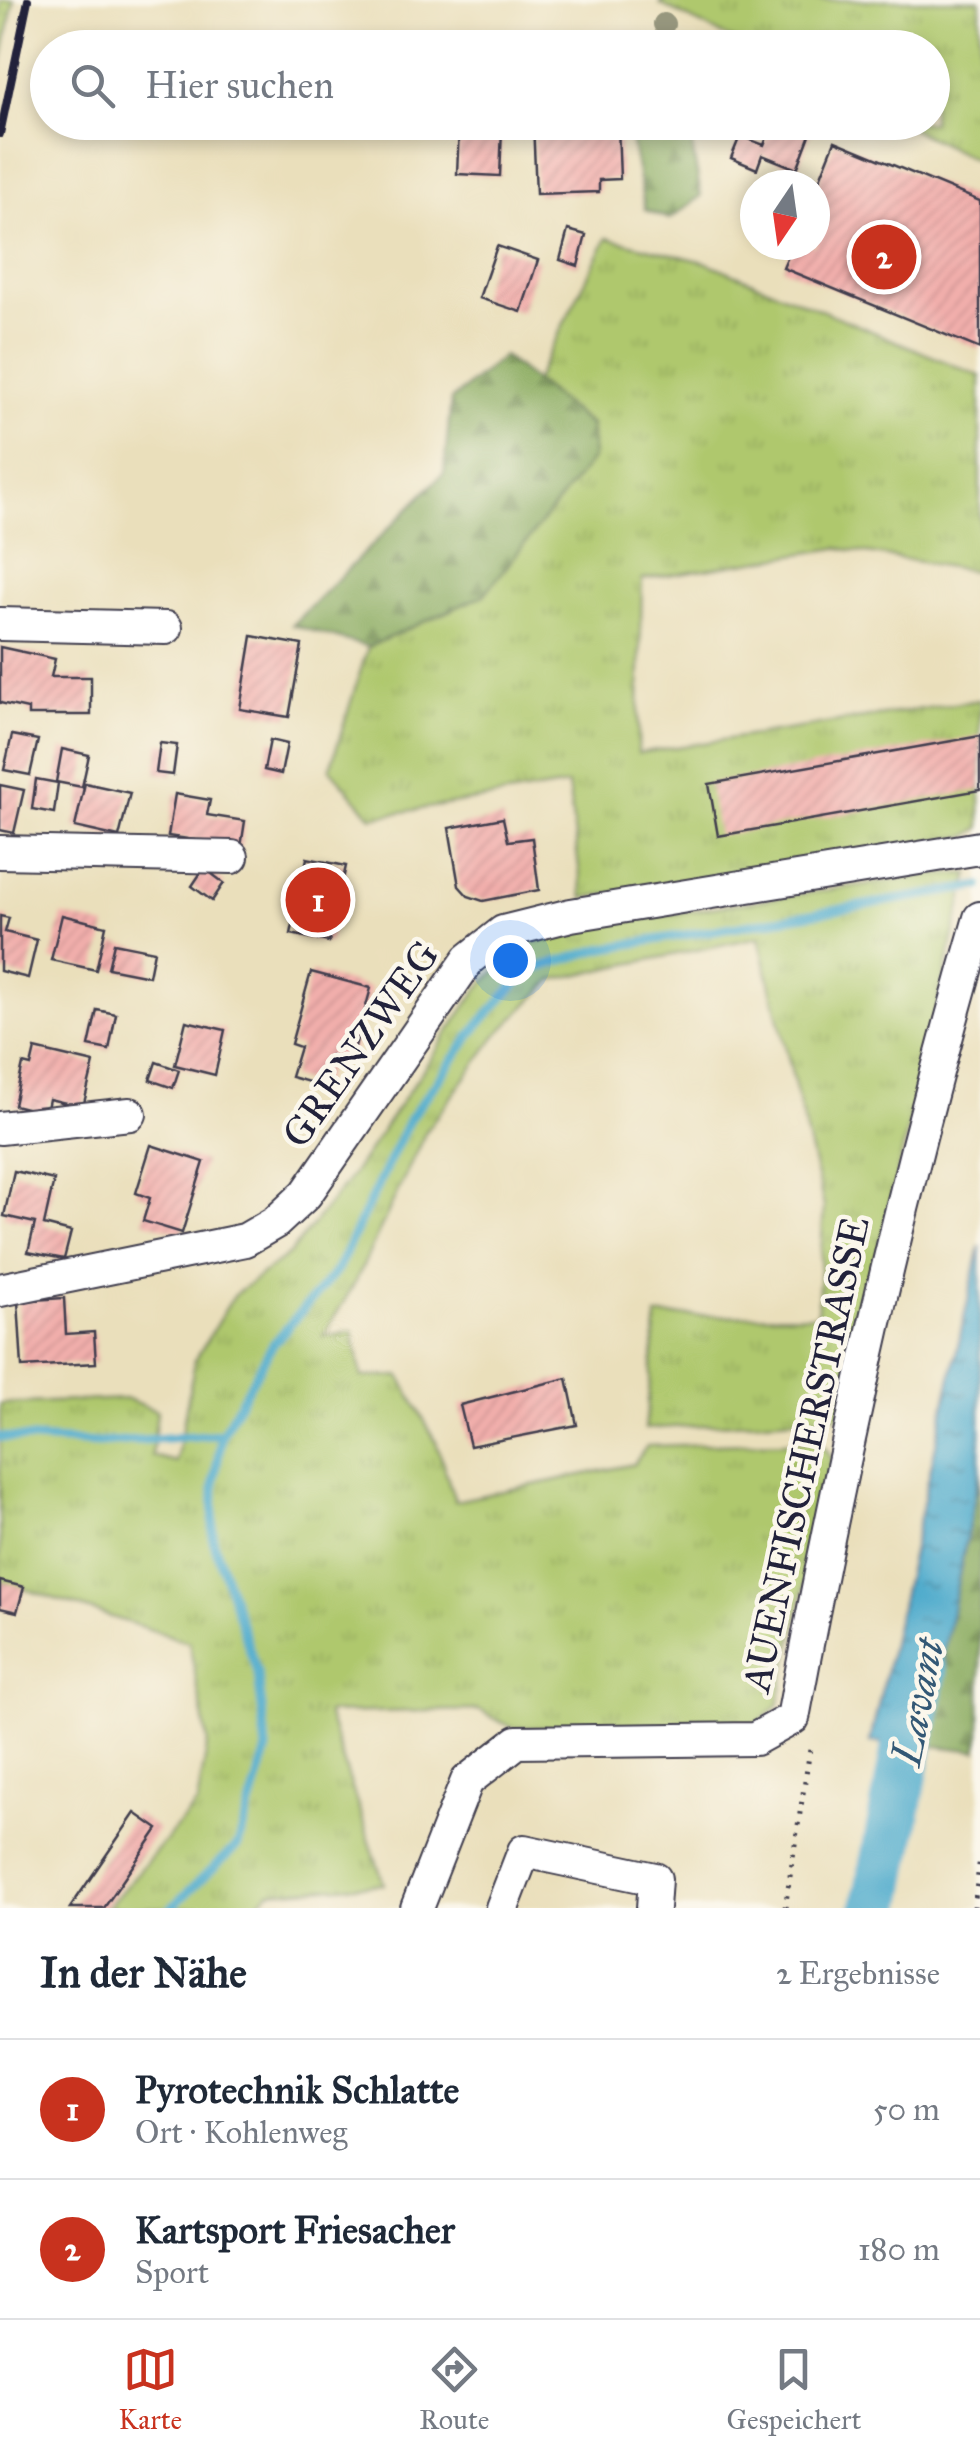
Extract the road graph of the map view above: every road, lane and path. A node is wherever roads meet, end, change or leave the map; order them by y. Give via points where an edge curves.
1 (0, 624) edge
2 (166, 628) dead end
3 (980, 848) edge
4 (0, 852) edge
5 (232, 857) dead end
6 (980, 918) edge
7 (130, 1114) dead end
8 (0, 1128) edge
9 (0, 1290) edge
10 (980, 1857) edge
11 (416, 1908) edge
12 (502, 1908) edge
13 (653, 1908) edge
14 (974, 1908) edge

1 - 2 street
3 - 9 street, GRENZWEG via 570,914 503,932 469,959 306,1194 276,1222 246,1240
4 - 5 street
6 - 11 street, AUENFISCHERSTRASSE via 930,1088 793,1718 755,1739 517,1742 467,1781
7 - 8 street
10 - 14 path
12 - 13 street via 524,1851 655,1880

